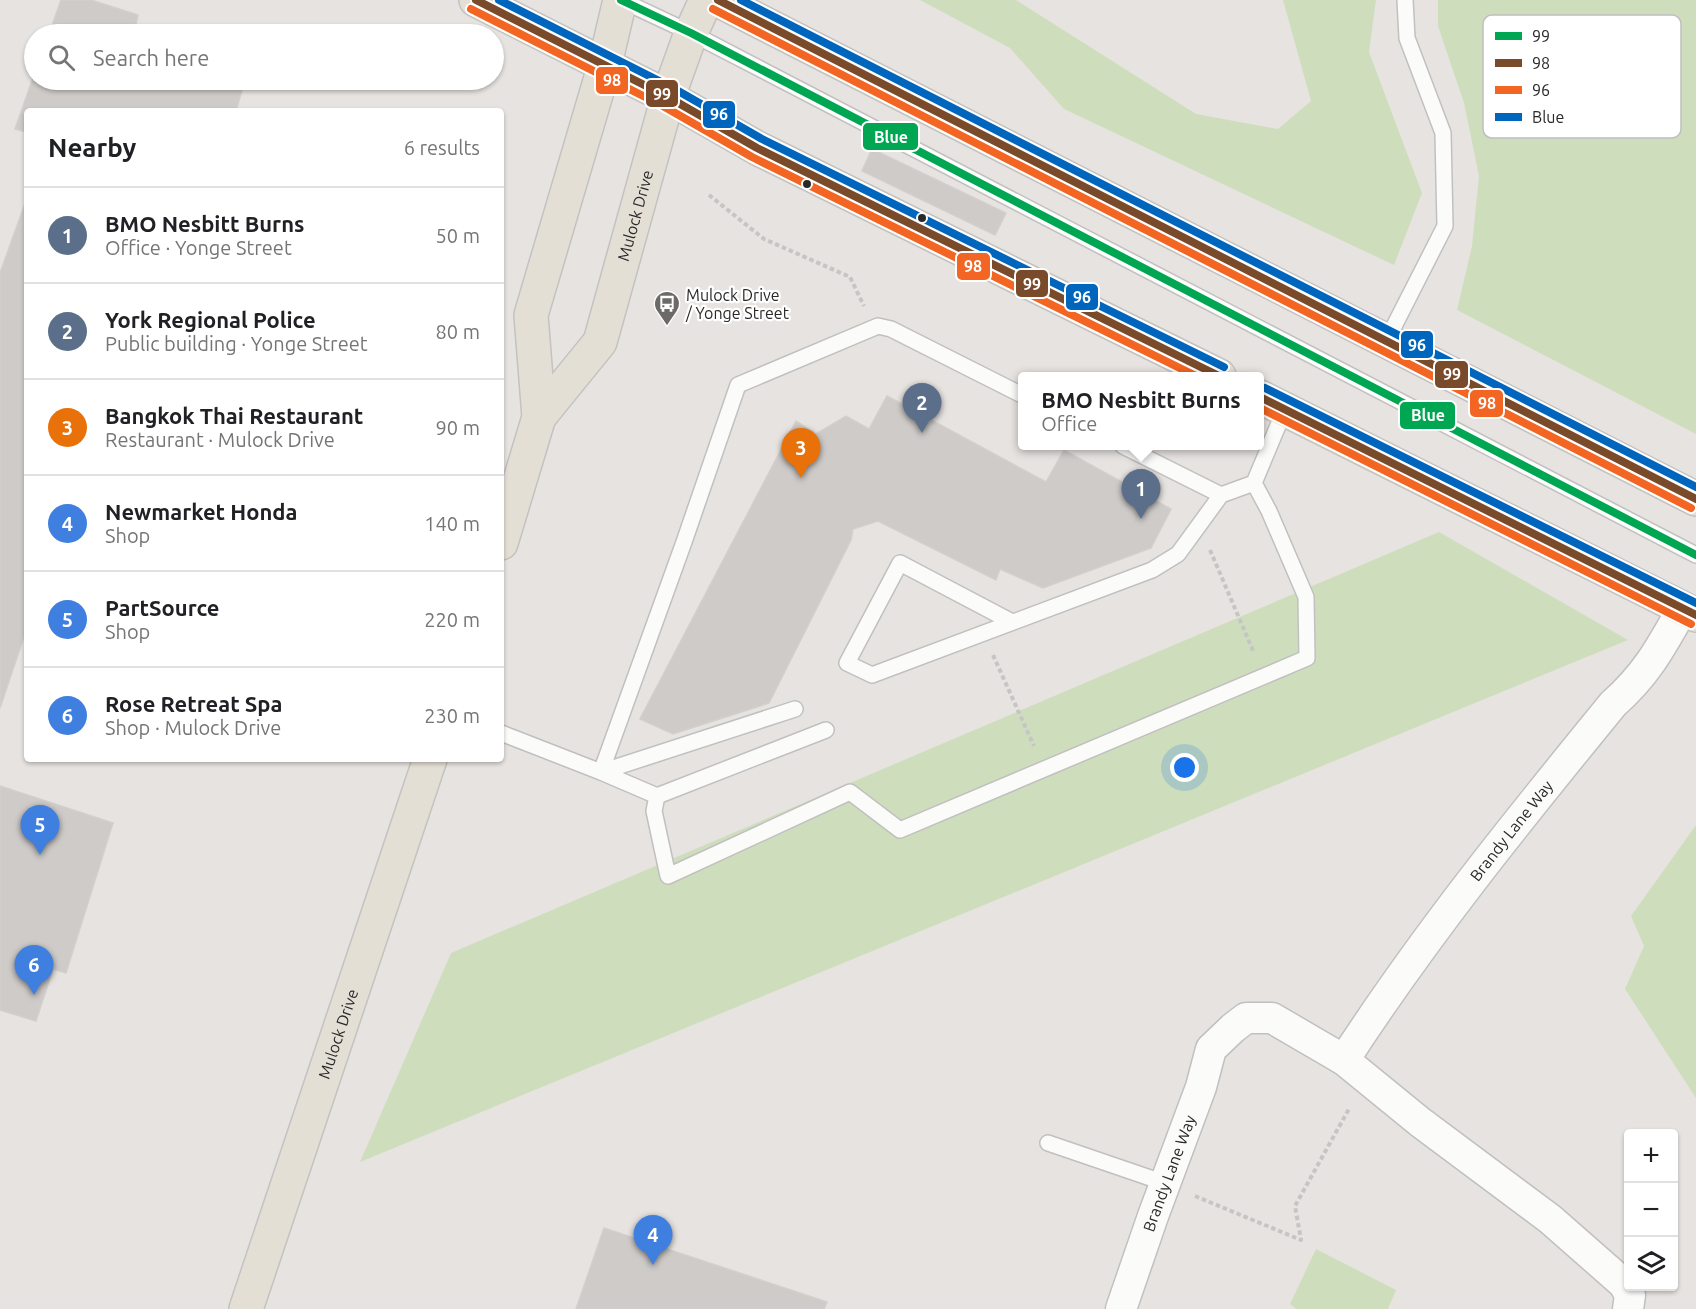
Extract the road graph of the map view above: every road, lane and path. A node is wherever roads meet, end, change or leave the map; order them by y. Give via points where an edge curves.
1 (476, 0) edge
2 (620, 0) edge
3 (706, 0) edge
4 (718, 0) edge
5 (1405, 0) edge
6 (691, 33) junction
7 (605, 64) junction
8 (668, 97) junction
9 (709, 195) dead end
10 (878, 326) junction
11 (1386, 342) junction
12 (1211, 372) edge
13 (1018, 392) edge
14 (1272, 403) edge
15 (539, 417) junction
16 (1264, 439) edge
17 (1131, 450) edge
18 (1261, 450) edge
19 (1254, 483) junction
20 (1221, 495) junction
21 (1696, 499) edge
22 (1200, 524) junction
23 (504, 533) edge
24 (1696, 555) edge
25 (1690, 612) edge
26 (1012, 622) junction
27 (984, 633) junction
28 (1264, 676) junction
29 (795, 709) dead end
30 (826, 730) dead end
31 (504, 734) edge
32 (429, 762) edge
33 (1045, 769) junction
34 (601, 772) junction
35 (657, 796) junction
36 (1355, 1069) junction
37 (1048, 1143) dead end
38 (1165, 1183) junction
39 (246, 1309) edge
40 (1121, 1309) edge
41 (1629, 1309) edge

1 - 7 main road
2 - 6 lane
2 - 7 main road, Mulock Drive
3 - 6 main road, Mulock Drive
4 - 11 main road
5 - 11 lane via 1407,38 1443,133 1445,226
6 - 8 main road, Mulock Drive
6 - 24 lane
7 - 8 main road
7 - 15 main road, Mulock Drive via 531,315
8 - 12 main road via 757,148
8 - 15 main road, Mulock Drive via 600,342
9 - 10 path via 764,239 850,277
10 - 13 lane
10 - 34 lane via 738,385
11 - 21 main road
14 - 16 lane
14 - 25 main road
15 - 23 main road, Mulock Drive
17 - 20 lane
18 - 19 lane
19 - 20 lane
19 - 28 lane via 1306,597 1307,658
20 - 22 lane
22 - 26 lane via 1178,554 1152,570
22 - 28 path
25 - 36 street, Brandy Lane Way via 1630,689 1613,704 1517,820 1379,1005
26 - 27 lane
26 - 27 lane via 900,563 847,663 872,675
27 - 33 path
28 - 33 lane
29 - 34 lane
30 - 35 lane
31 - 34 lane
32 - 39 main road, Mulock Drive
33 - 35 lane via 900,830 850,792 668,876 654,811
34 - 35 lane
36 - 38 street, Brandy Lane Way via 1272,1018 1246,1018 1211,1049
36 - 38 path via 1294,1206 1301,1240
36 - 41 street, Brandy Lane Way via 1550,1219 1624,1284 1630,1294
37 - 38 lane
38 - 40 street, Brandy Lane Way

